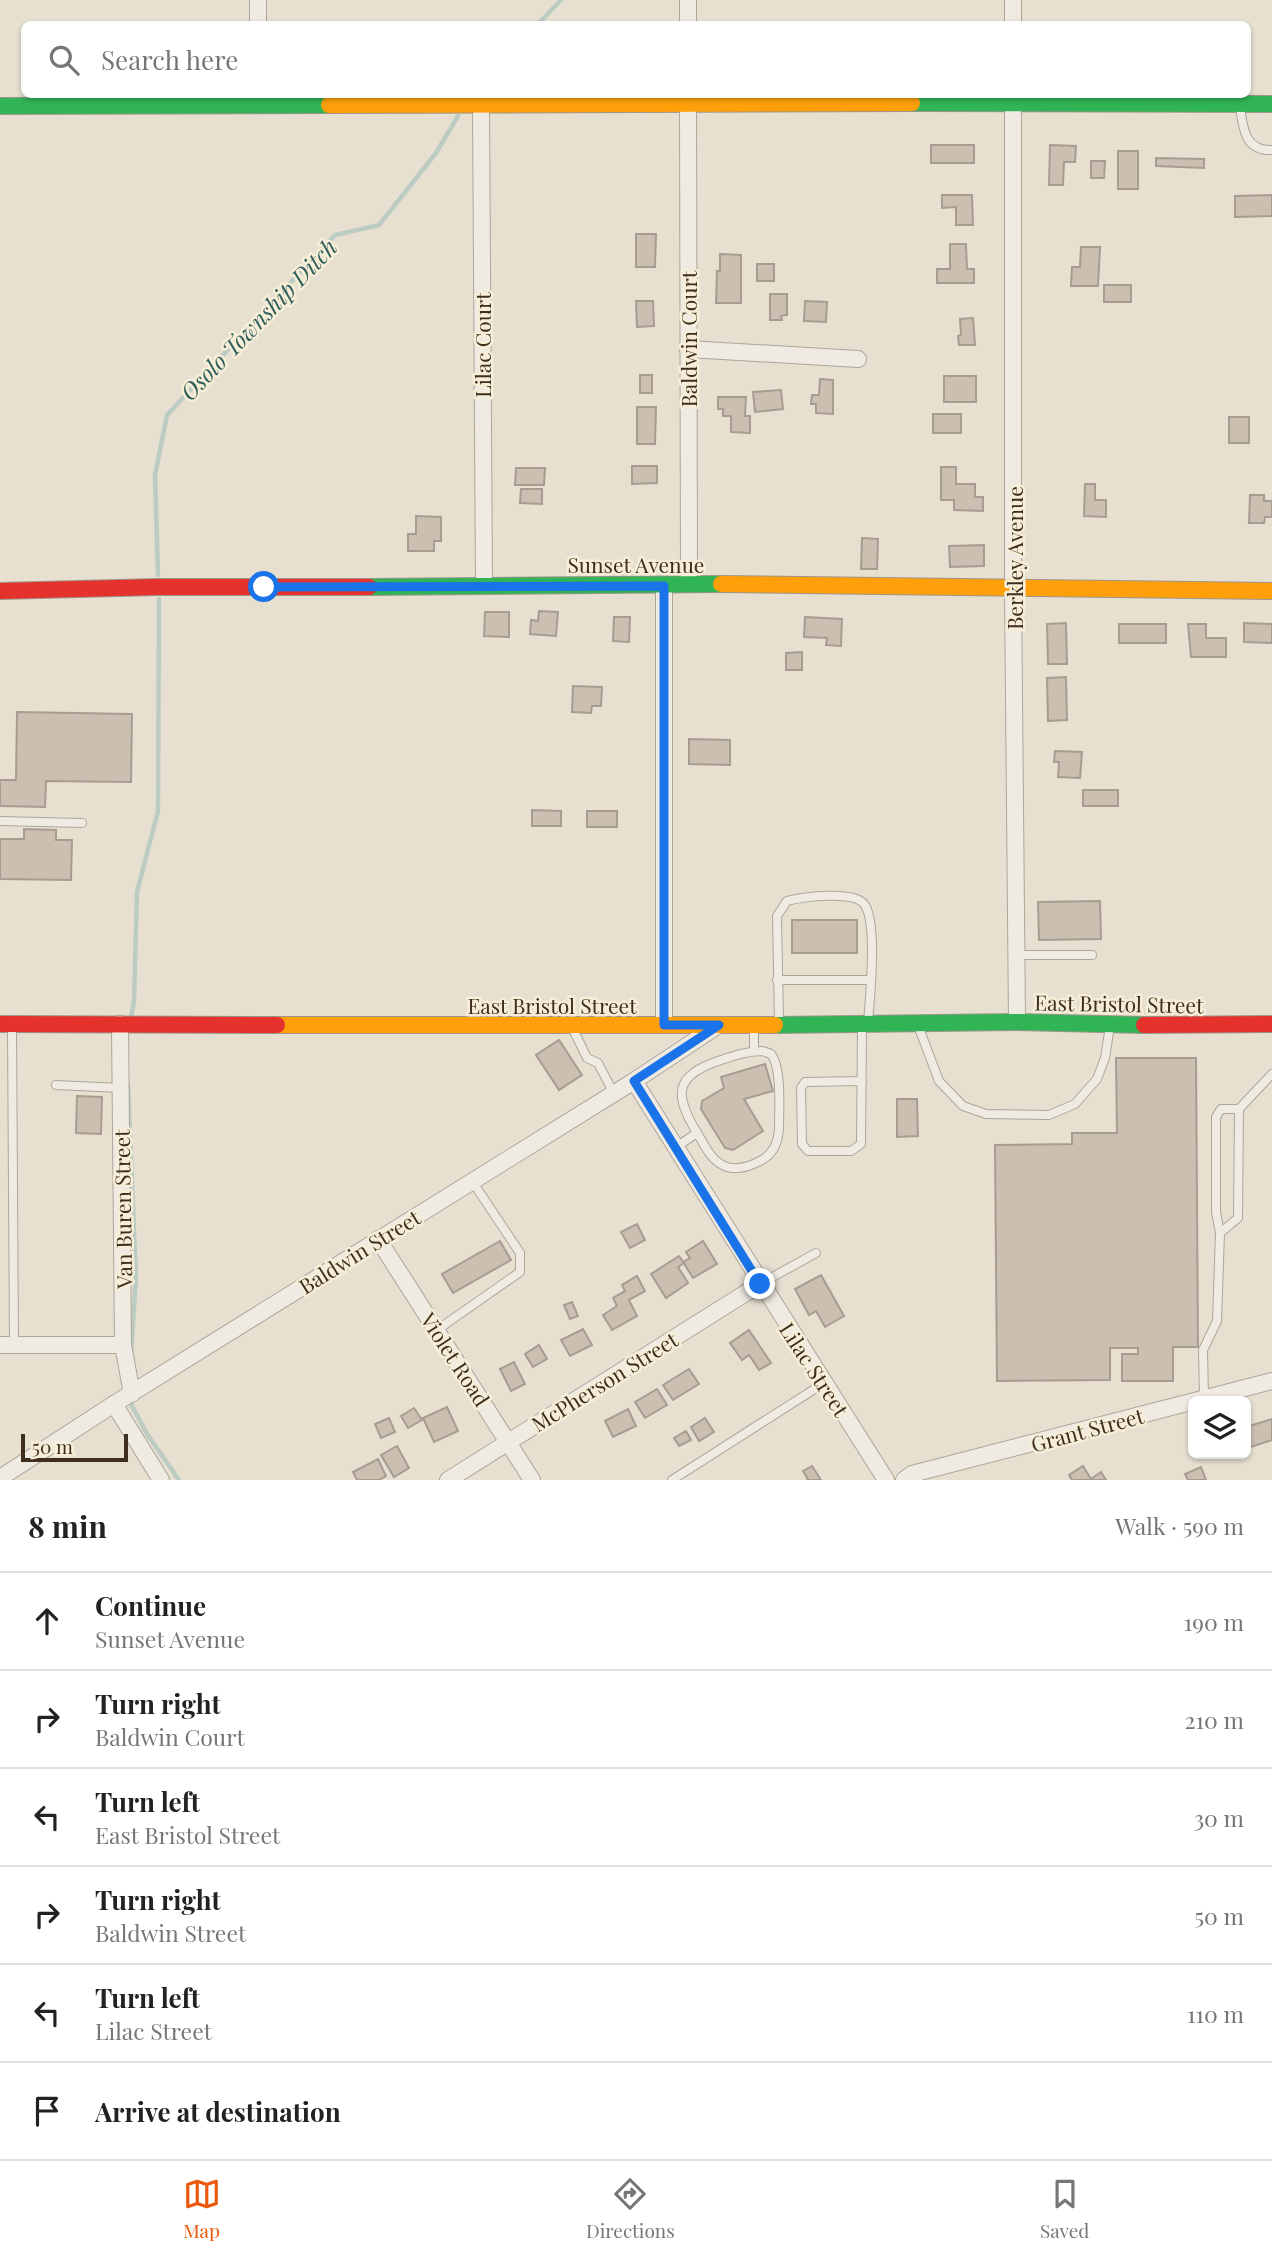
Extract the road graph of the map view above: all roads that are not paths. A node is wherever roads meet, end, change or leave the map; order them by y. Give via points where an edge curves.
1 (258, 0) edge
2 (688, 0) edge
3 (1013, 0) edge
4 (258, 21) edge
5 (688, 21) edge
6 (1013, 21) edge
7 (688, 99) edge
8 (258, 100) edge
9 (1013, 100) edge
10 (1240, 104) junction
11 (1272, 104) edge
12 (481, 105) junction
13 (0, 106) edge
14 (1272, 150) edge
15 (688, 349) junction
16 (858, 359) dead end
17 (689, 584) junction
18 (484, 585) junction
19 (664, 586) junction
20 (1013, 589) junction
21 (0, 591) edge
22 (1272, 592) edge
23 (0, 821) edge
24 (82, 823) dead end
25 (1017, 955) junction
26 (1092, 955) dead end
27 (777, 980) junction
28 (871, 980) junction
29 (1017, 1022) junction
30 (6, 1024) edge
31 (120, 1024) junction
32 (1272, 1024) edge
33 (664, 1025) junction
34 (719, 1025) junction
35 (754, 1025) junction
36 (779, 1025) junction
37 (865, 1025) junction
38 (918, 1025) junction
39 (1110, 1025) junction
40 (571, 1026) junction
41 (754, 1051) junction
42 (1272, 1074) edge
43 (634, 1081) junction
44 (862, 1081) junction
45 (56, 1085) dead end
46 (120, 1088) junction
47 (613, 1092) junction
48 (1239, 1109) junction
49 (697, 1133) junction
50 (676, 1148) junction
51 (472, 1181) junction
52 (1220, 1233) junction
53 (378, 1239) junction
54 (816, 1253) dead end
55 (760, 1284) junction
56 (437, 1331) junction
57 (7, 1345) edge
58 (123, 1345) junction
59 (1272, 1381) edge
60 (824, 1384) junction
61 (132, 1394) junction
62 (1204, 1396) edge
63 (1212, 1396) edge
64 (1188, 1402) edge
65 (114, 1404) junction
66 (508, 1441) junction
67 (0, 1478) edge
68 (161, 1480) edge
69 (449, 1480) edge
70 (532, 1480) edge
71 (672, 1480) edge
72 (886, 1480) edge
73 (904, 1480) edge

1 - 4 street
2 - 5 street
3 - 6 street
7 - 9 street
7 - 12 street
7 - 15 street, Baldwin Court
8 - 12 street
8 - 13 street
9 - 10 street
9 - 20 street, Berkley Avenue
10 - 11 street
10 - 14 lane via 1251,143
12 - 18 street, Lilac Court
15 - 16 street
15 - 17 street, Baldwin Court
17 - 19 street, Sunset Avenue
17 - 20 street, Sunset Avenue
18 - 19 street, Sunset Avenue
18 - 21 street, Sunset Avenue
19 - 33 street
20 - 22 street, Sunset Avenue
20 - 25 street, Berkley Avenue
23 - 24 lane
25 - 26 lane
25 - 29 street, Berkley Avenue
27 - 28 lane
27 - 28 lane via 778,916 787,901 802,897 854,897 864,903 870,917
27 - 36 lane
28 - 37 lane
29 - 38 street, East Bristol Street
29 - 39 street, East Bristol Street
30 - 31 street, East Bristol Street
30 - 57 lane
31 - 40 street, East Bristol Street
31 - 46 street, Van Buren Street
32 - 39 street, East Bristol Street
33 - 34 street, East Bristol Street
33 - 40 street, East Bristol Street
34 - 35 street, East Bristol Street
34 - 43 street, Baldwin Street
35 - 36 street, East Bristol Street
35 - 41 lane
36 - 37 street, East Bristol Street
37 - 38 street, East Bristol Street
37 - 44 lane
38 - 39 lane via 939,1081 963,1106 986,1114 1049,1115 1075,1104 1097,1079
40 - 47 lane via 587,1058 598,1063
41 - 49 lane via 705,1065 687,1079 682,1089 684,1113
41 - 49 lane via 771,1054 777,1067 775,1147 759,1162 736,1169 714,1161
42 - 48 lane
43 - 47 street, Baldwin Street
43 - 50 street, Lilac Street
44 - 44 lane via 861,1144 851,1151 808,1152 802,1144 801,1088 805,1082
45 - 46 lane
46 - 58 street, Van Buren Street
47 - 51 street, Baldwin Street
48 - 52 lane via 1238,1218
48 - 52 lane via 1221,1109 1216,1118
49 - 50 lane
50 - 55 street, Lilac Street
51 - 53 street, Baldwin Street
51 - 56 lane via 520,1253 520,1272
52 - 62 lane via 1217,1321 1202,1350
53 - 56 street, Violet Road
53 - 61 street, Baldwin Street
54 - 55 lane
55 - 60 street, Lilac Street
55 - 66 street, McPherson Street
56 - 66 street, Violet Road
57 - 58 street
58 - 61 street, Van Buren Street
59 - 63 street, Grant Street
60 - 71 lane
60 - 72 street, Lilac Street
61 - 65 street, Baldwin Street
64 - 73 street, Grant Street via 912,1474
65 - 67 street, Baldwin Street
65 - 68 street
66 - 69 street, McPherson Street
66 - 70 street, Violet Road

